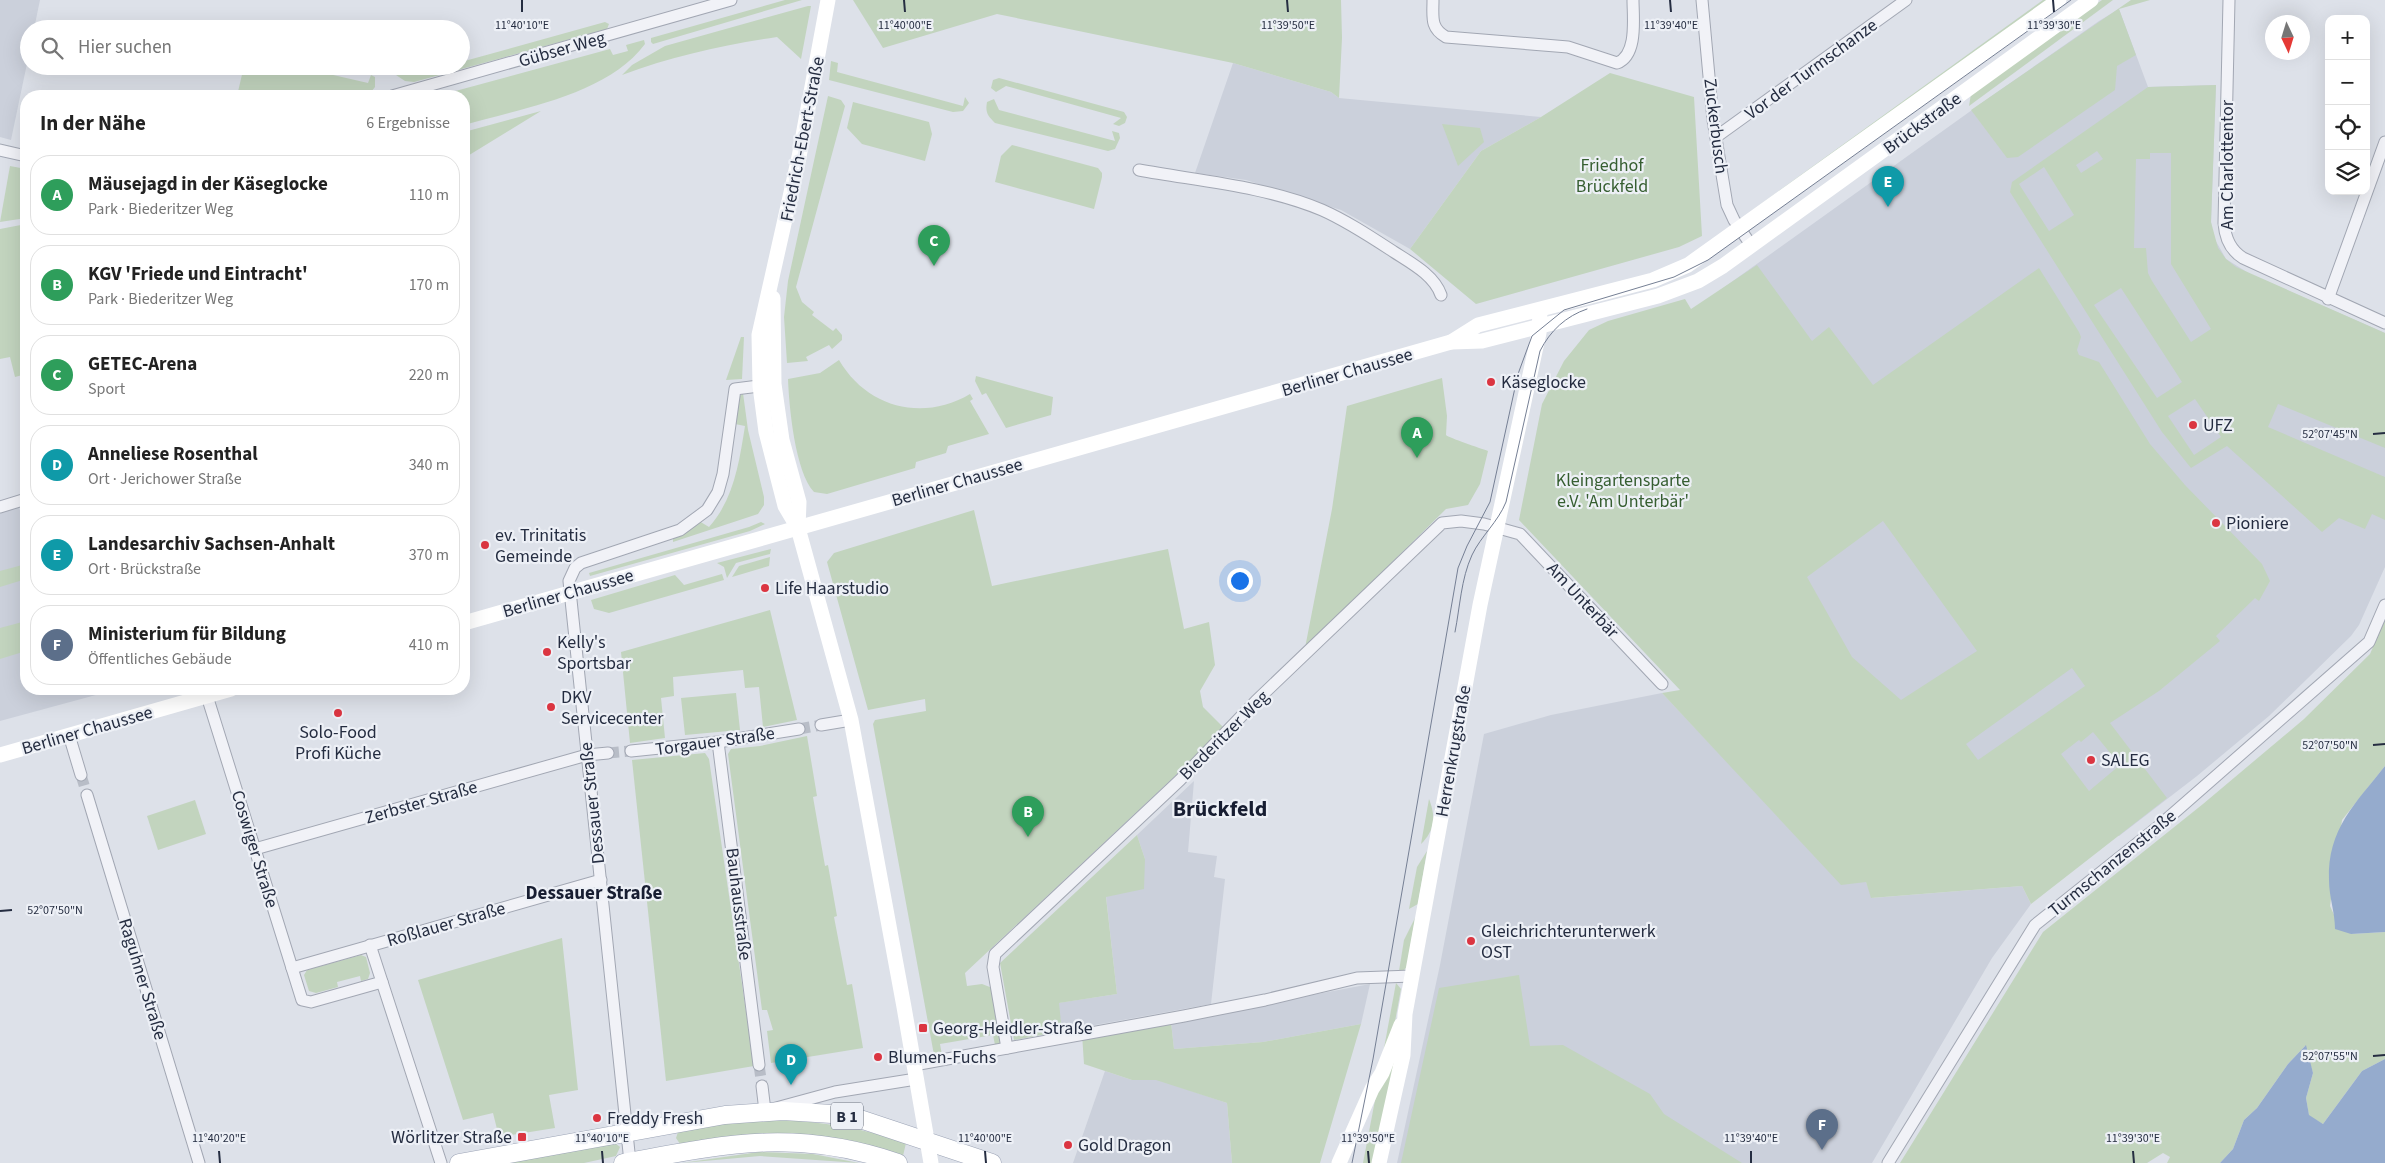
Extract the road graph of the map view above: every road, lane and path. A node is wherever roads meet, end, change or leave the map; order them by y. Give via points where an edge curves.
1 (731, 0) edge
2 (828, 0) edge
3 (1433, 0) edge
4 (1634, 0) edge
5 (1702, 0) edge
6 (1906, 0) edge
7 (2059, 0) edge
8 (2091, 0) edge
9 (2229, 0) edge
10 (470, 74) edge
11 (466, 75) edge
12 (413, 90) edge
13 (1716, 137) junction
14 (2385, 142) edge
15 (0, 150) edge
16 (20, 155) edge
17 (1139, 170) dead end
18 (1740, 230) junction
19 (1751, 245) junction
20 (1441, 295) dead end
21 (2328, 299) junction
22 (1540, 310) junction
23 (2385, 323) edge
24 (1541, 327) junction
25 (1451, 342) junction
26 (767, 385) junction
27 (20, 501) edge
28 (0, 507) edge
29 (1496, 527) junction
30 (798, 528) junction
31 (570, 593) junction
32 (2385, 605) edge
33 (470, 621) edge
34 (1662, 684) dead end
35 (210, 695) edge
36 (207, 696) junction
37 (851, 720) junction
38 (821, 725) tunnel mouth
39 (799, 729) tunnel mouth
40 (69, 735) junction
41 (718, 742) junction
42 (631, 751) tunnel mouth
43 (608, 753) tunnel mouth
44 (0, 754) edge
45 (587, 754) junction
46 (81, 775) tunnel mouth
47 (87, 795) tunnel mouth
48 (255, 849) junction
49 (601, 880) junction
50 (370, 945) junction
51 (292, 968) junction
52 (1412, 976) junction
53 (382, 982) junction
54 (1405, 1014) junction
55 (1007, 1048) junction
56 (759, 1065) tunnel mouth
57 (915, 1072) junction
58 (762, 1086) tunnel mouth
59 (765, 1111) junction
60 (627, 1132) junction
61 (925, 1139) junction
62 (626, 1162) edge
63 (199, 1163) edge
64 (441, 1163) edge
65 (458, 1163) edge
66 (898, 1163) edge
67 (930, 1163) edge
68 (992, 1163) edge
69 (1339, 1163) edge
70 (1379, 1163) edge
71 (1888, 1163) edge

1 - 10 street, Gübser Weg
2 - 26 main road, Friedrich-Ebert-Straße via 812,94 760,325
3 - 4 street via 1433,24 1437,32 1446,37 1568,47 1617,62 1626,58 1630,49
5 - 13 street, Zuckerbusch
6 - 13 street, Vor der Turmschanze
7 - 18 main road, Brückstraße
8 - 19 main road, Brückstraße
9 - 21 street, Am Charlottentor via 2226,238 2240,256
11 - 12 street, Gübser Weg
13 - 18 street, Zuckerbusch via 1728,209
14 - 21 street
15 - 16 street
17 - 20 street via 1273,195 1322,210 1348,223 1431,278
18 - 19 street, Zuckerbusch
18 - 22 main road, Berliner Chaussee via 1677,271
19 - 24 main road, Berliner Chaussee via 1710,274 1679,290
21 - 23 street, Am Charlottentor
22 - 24 main road, Herrenkrugstraße
22 - 25 main road, Berliner Chaussee via 1478,325
24 - 25 main road, Berliner Chaussee via 1482,341
24 - 29 main road, Herrenkrugstraße
25 - 30 main road, Berliner Chaussee
26 - 30 main road, Friedrich-Ebert-Straße via 799,502
26 - 31 street via 734,388 723,474 718,492 707,510 680,530 581,563 570,576
27 - 28 street
29 - 34 street, Am Unterbär via 1520,534
29 - 52 main road, Herrenkrugstraße
29 - 55 street, Biederitzer Weg via 1461,521 1438,526 1180,780 995,954 993,967
30 - 31 main road, Berliner Chaussee
30 - 37 main road
31 - 33 main road, Berliner Chaussee
31 - 45 street, Dessauer Straße
32 - 71 street, Turmschanzenstraße via 2369,642 2159,826 2035,925
35 - 36 main road, Berliner Chaussee
36 - 40 main road, Berliner Chaussee
36 - 48 street, Coswiger Straße
37 - 38 street
37 - 57 main road
39 - 41 street, Torgauer Straße
40 - 44 main road, Berliner Chaussee
40 - 46 street
41 - 42 street, Torgauer Straße
41 - 56 street, Bauhausstraße
43 - 45 street
45 - 48 street, Zerbster Straße
45 - 49 street, Dessauer Straße
47 - 63 street, Raguhner Straße
48 - 51 street, Coswiger Straße
49 - 50 street, Roßlauer Straße
49 - 60 street, Dessauer Straße
50 - 51 street, Roßlauer Straße
50 - 53 street
51 - 53 street, Coswiger Straße via 304,1002
52 - 54 main road, Herrenkrugstraße
52 - 55 street via 1357,978 1184,1016
53 - 64 street
54 - 69 main road, Herrenkrugstraße via 1382,1073
54 - 70 main road, Herrenkrugstraße via 1403,1055
55 - 57 street
57 - 59 street
57 - 61 main road
58 - 59 street
59 - 60 main road, B 1
59 - 61 main road, B 1 via 843,1116
60 - 62 street, Dessauer Straße
60 - 65 main road, B 1
61 - 67 main road
61 - 68 main road, B 1
62 - 66 main road, B 1 via 726,1145 773,1141 836,1146

